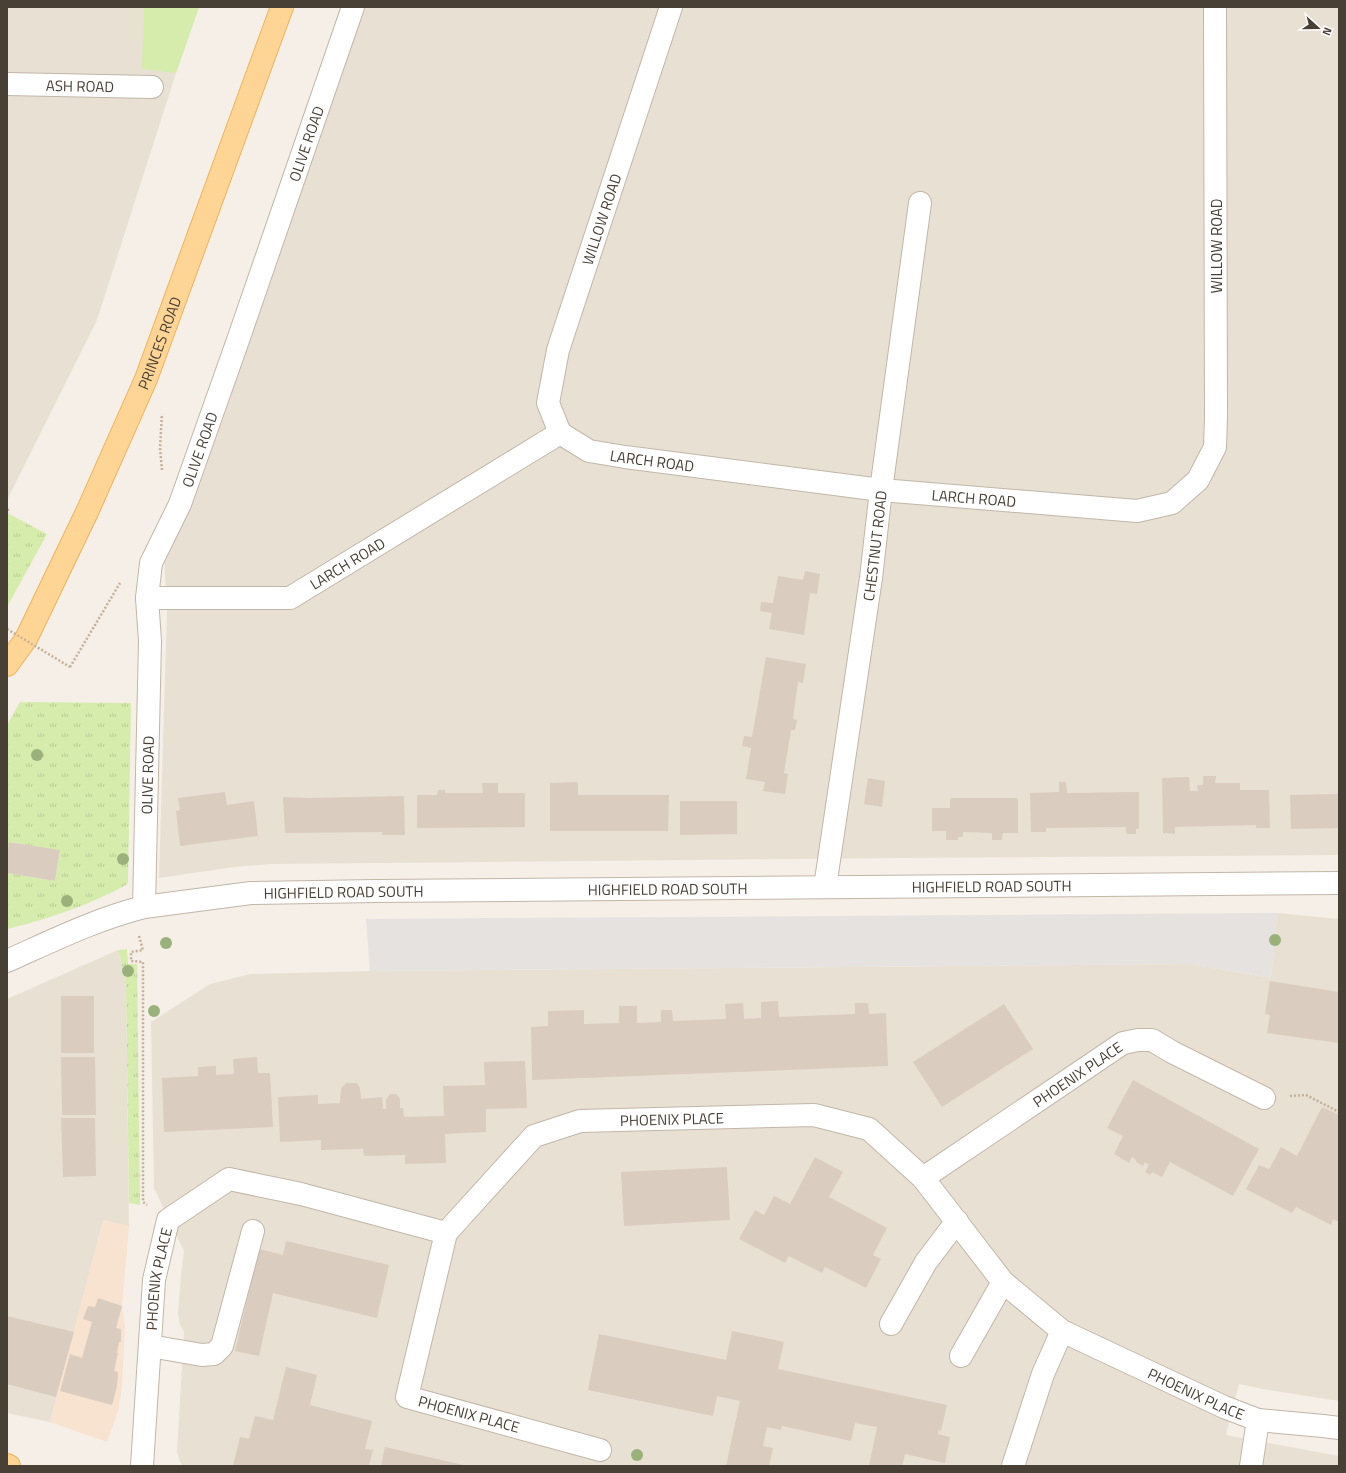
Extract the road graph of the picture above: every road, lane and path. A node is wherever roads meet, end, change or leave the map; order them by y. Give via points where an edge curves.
1 (282, 7) edge
2 (353, 7) edge
3 (671, 7) edge
4 (1215, 7) edge
5 (7, 84) edge
6 (152, 87) dead end
7 (920, 203) dead end
8 (560, 433) junction
9 (1198, 480) joint
10 (881, 490) junction
11 (7, 509) edge
12 (7, 513) edge
13 (151, 563) junction
14 (147, 598) junction
15 (7, 629) edge
16 (7, 665) edge
17 (1339, 883) edge
18 (826, 887) junction
19 (137, 909) junction
20 (7, 960) edge
21 (1264, 1098) joint
22 (1339, 1112) edge
23 (923, 1178) junction
24 (168, 1220) junction
25 (957, 1222) junction
26 (253, 1231) dead end
27 (446, 1233) junction
28 (1003, 1282) junction
29 (891, 1324) dead end
30 (1062, 1331) junction
31 (150, 1346) junction
32 (961, 1356) dead end
33 (1258, 1420) junction
34 (1339, 1428) edge
35 (600, 1450) dead end
36 (142, 1466) edge
37 (1013, 1466) edge
38 (1251, 1466) edge

1 - 16 main road, PRINCES ROAD via 146,379 87,512 26,639
2 - 13 street, OLIVE ROAD via 180,504
3 - 8 street, WILLOW ROAD via 558,350 548,403
4 - 9 street, WILLOW ROAD via 1215,447
5 - 6 street, ASH ROAD
7 - 10 street, CHESTNUT ROAD
8 - 10 street, LARCH ROAD via 589,451
8 - 14 street, LARCH ROAD via 290,598
9 - 10 street, LARCH ROAD via 1172,503 1137,511
10 - 18 street, CHESTNUT ROAD
11 - 12 path
13 - 14 street, OLIVE ROAD
13 - 15 path, bridge via 125,575 70,667
14 - 19 street, OLIVE ROAD via 150,641
17 - 18 street, HIGHFIELD ROAD SOUTH
18 - 19 street, HIGHFIELD ROAD SOUTH via 251,893
19 - 20 street, HIGHFIELD ROAD SOUTH via 82,928
19 - 24 path via 143,950 130,952 131,961 143,962 144,1202
21 - 22 path via 1306,1095
21 - 23 street, PHOENIX PLACE via 1152,1040 1123,1043
23 - 25 street, PHOENIX PLACE
23 - 27 street, PHOENIX PLACE via 869,1129 814,1115 580,1121 534,1136
24 - 27 street, PHOENIX PLACE via 229,1179 301,1194
24 - 31 street, PHOENIX PLACE via 154,1280
25 - 28 street, PHOENIX PLACE
25 - 29 street via 926,1262
26 - 31 street via 222,1346 214,1354 202,1355
27 - 35 street, PHOENIX PLACE via 407,1397
28 - 30 street, PHOENIX PLACE
28 - 32 street
30 - 33 street, PHOENIX PLACE via 1224,1407
30 - 37 street via 1043,1374
31 - 36 street, PHOENIX PLACE
33 - 34 street, PHOENIX PLACE
33 - 38 street

